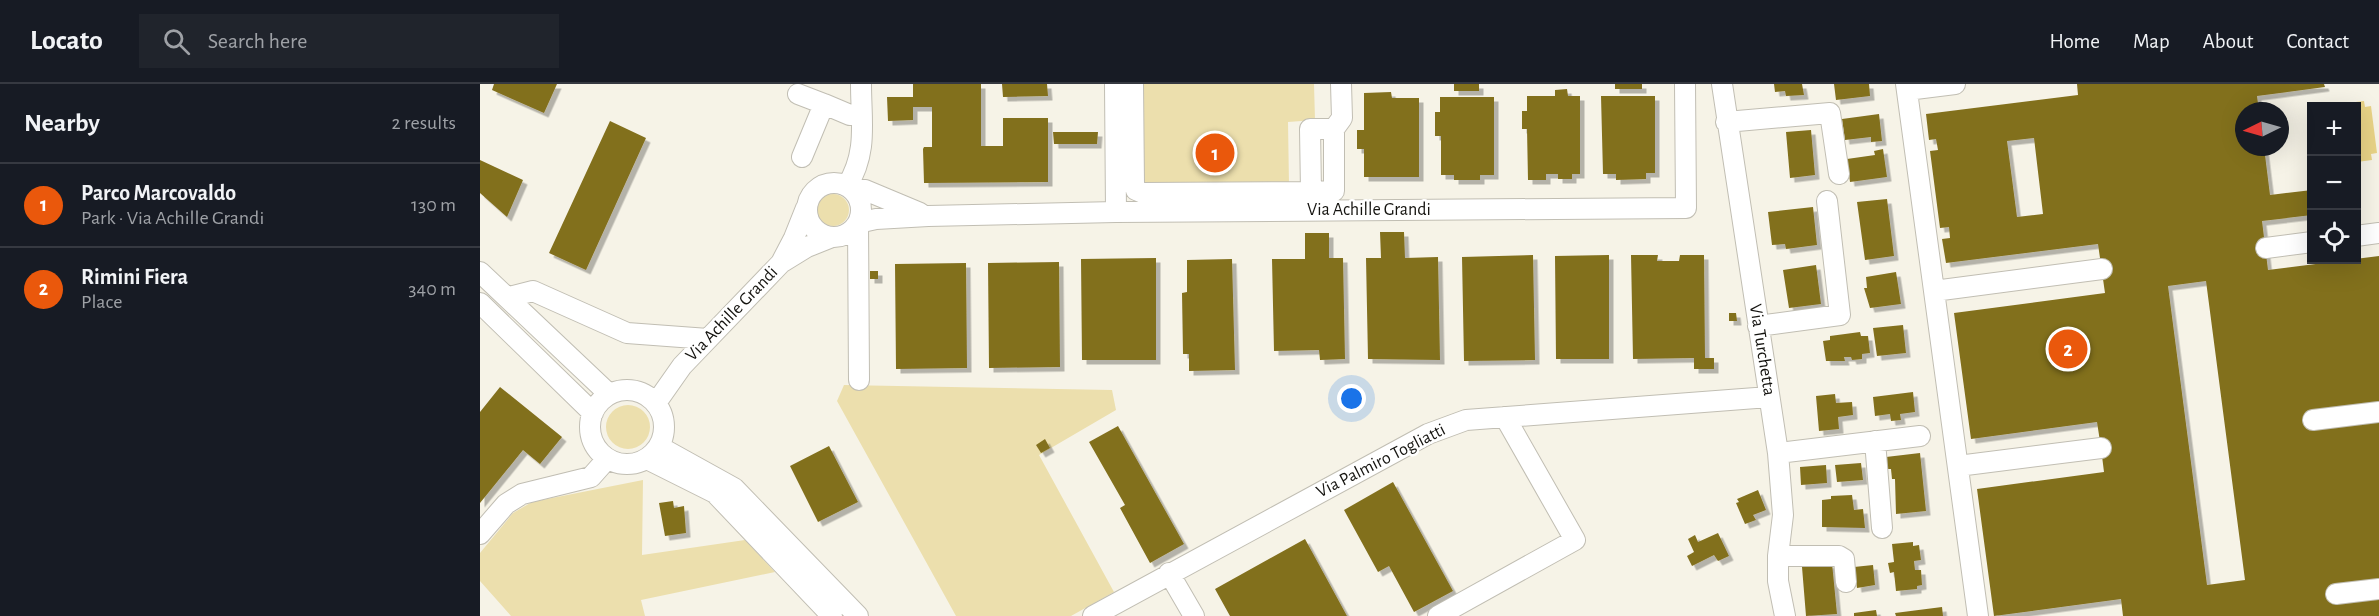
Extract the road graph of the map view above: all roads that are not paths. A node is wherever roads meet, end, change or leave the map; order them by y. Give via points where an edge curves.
1 (861, 84) edge
2 (1115, 84) edge
3 (1133, 84) edge
4 (1341, 84) edge
5 (1685, 84) edge
6 (1722, 84) edge
7 (1955, 84) edge
8 (1907, 87) edge
9 (798, 94) dead end
10 (824, 104) junction
11 (861, 115) junction
12 (1726, 122) junction
13 (802, 157) dead end
14 (1839, 174) dead end
15 (850, 188) junction
16 (1320, 198) junction
17 (1827, 201) dead end
18 (806, 208) junction
19 (1116, 212) junction
20 (928, 216) junction
21 (858, 223) junction
22 (2379, 233) edge
23 (2361, 235) edge
24 (835, 237) junction
25 (2307, 243) edge
26 (2266, 248) dead end
27 (781, 262) junction
28 (859, 265) junction
29 (2102, 269) dead end
30 (480, 272) edge
31 (1934, 291) junction
32 (509, 297) junction
33 (480, 303) edge
34 (1758, 326) junction
35 (708, 339) junction
36 (682, 366) junction
37 (859, 380) dead end
38 (636, 390) junction
39 (609, 394) junction
40 (1769, 398) junction
41 (657, 403) junction
42 (2379, 412) edge
43 (593, 413) junction
44 (1505, 417) junction
45 (2313, 420) dead end
46 (1920, 436) dead end
47 (1875, 441) junction
48 (2101, 448) dead end
49 (653, 453) junction
50 (1778, 453) junction
51 (607, 459) junction
52 (1958, 466) junction
53 (1882, 528) dead end
54 (480, 534) edge
55 (1778, 556) junction
56 (1169, 573) junction
57 (1846, 582) dead end
58 (2379, 589) edge
59 (2336, 594) dead end
60 (832, 616) edge
61 (858, 616) edge
62 (1093, 616) edge
63 (1194, 616) edge
64 (1438, 616) edge
65 (1785, 616) edge
66 (1978, 616) edge

1 - 11 street
2 - 19 street
3 - 16 street via 1136,190
4 - 16 street via 1342,118 1334,129 1334,191
5 - 16 street, Via Achille Grandi via 1686,207
6 - 12 street, Via Turchetta
7 - 8 street
8 - 31 street
9 - 10 street
10 - 11 street via 850,115
10 - 13 street
11 - 15 street via 862,152
12 - 14 street via 1830,113
12 - 34 street, Via Turchetta
15 - 18 street, Via Achille Grandi via 832,183 818,188
15 - 20 street, Via Achille Grandi via 865,190
15 - 21 street via 861,209
16 - 19 street, Via Achille Grandi
17 - 34 street via 1840,315
18 - 24 street via 810,225
18 - 27 street, Via Achille Grandi
19 - 20 street, Via Achille Grandi
20 - 21 street, Via Achille Grandi
21 - 24 street, Via Achille Grandi via 846,234
21 - 28 street
22 - 23 street
24 - 27 street, Via Achille Grandi
24 - 28 street
25 - 26 street
27 - 35 street, Via Achille Grandi
28 - 37 street
29 - 31 street
30 - 32 street
31 - 52 street
32 - 35 street via 533,291 627,333
32 - 39 street
33 - 43 street
34 - 40 street, Via Turchetta
35 - 36 street, Via Achille Grandi
36 - 38 street, Via Achille Grandi
36 - 41 street, Via Achille Grandi
38 - 39 street
38 - 41 street
39 - 43 street
40 - 44 street, Via Palmiro Togliatti
40 - 50 street, Via Turchetta
41 - 49 street via 665,424 664,436
42 - 45 street
43 - 51 street via 591,438
44 - 56 street, Via Palmiro Togliatti via 1466,420 1428,434
44 - 64 street via 1575,540
46 - 47 street
47 - 50 street
47 - 53 street
48 - 52 street
49 - 51 street via 627,465
49 - 60 street via 715,493
49 - 61 street via 734,488
50 - 55 street, Via Turchetta via 1783,515
51 - 54 street via 591,477 522,494 506,504
52 - 66 street
55 - 57 street via 1839,556 1844,559
55 - 65 street, Via Turchetta via 1779,593
56 - 62 street, Via Palmiro Togliatti
56 - 63 street
58 - 59 street

